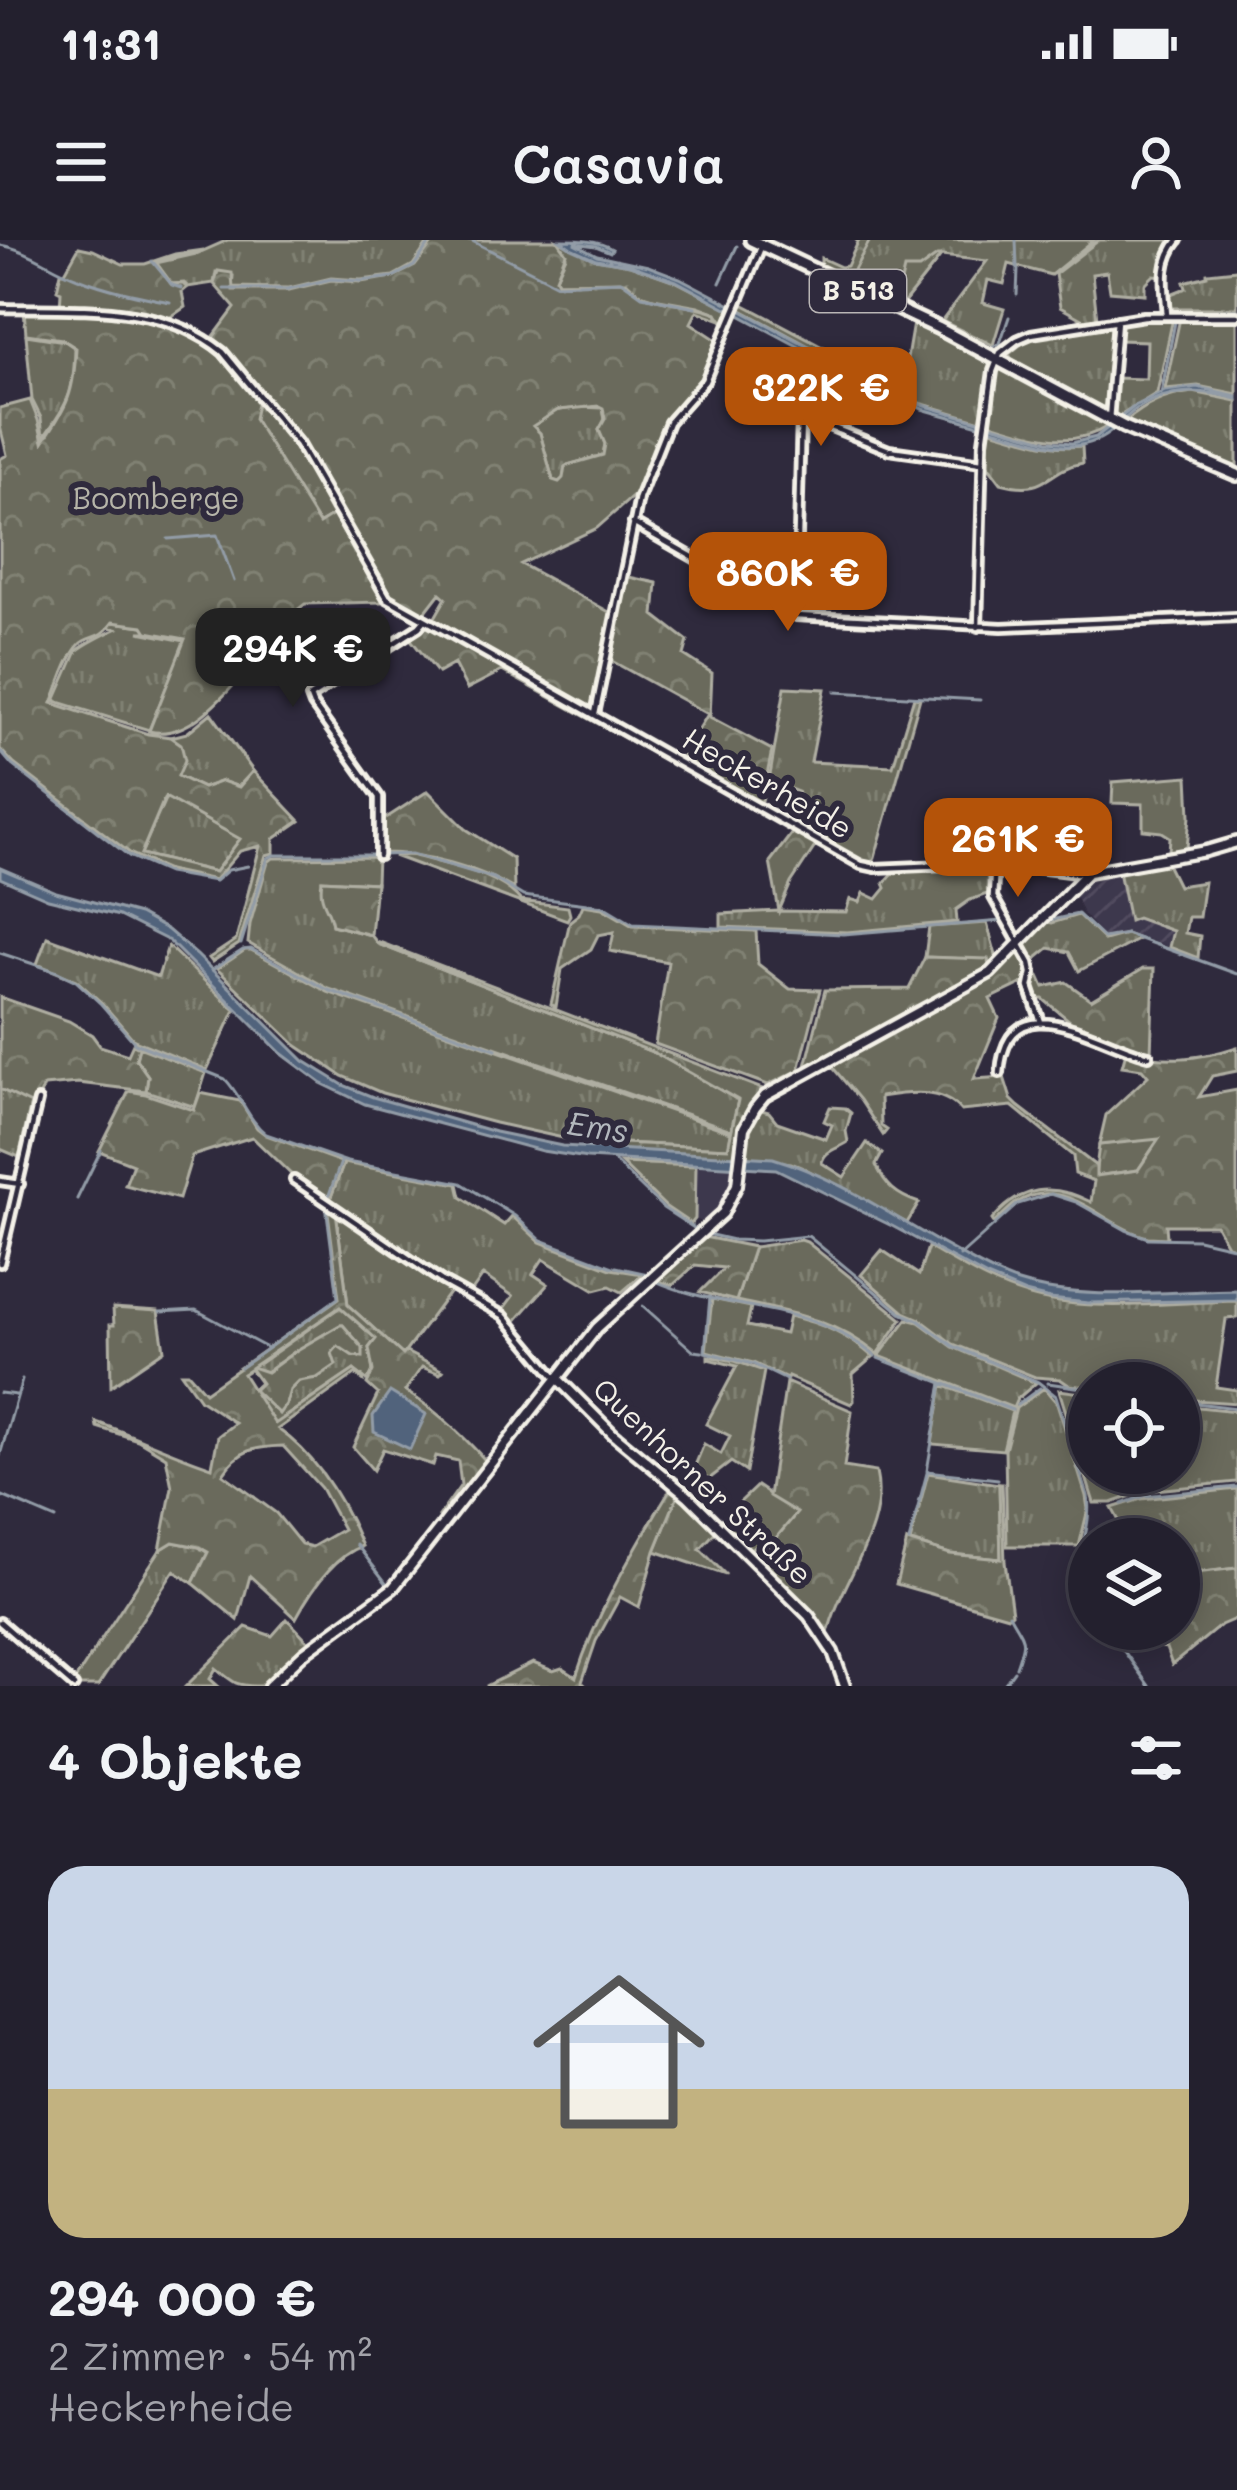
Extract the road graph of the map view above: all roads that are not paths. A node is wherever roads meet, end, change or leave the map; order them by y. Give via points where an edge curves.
1 (1178, 240) edge
2 (756, 243) edge
3 (0, 308) edge
4 (1175, 315) junction
5 (1237, 316) edge
6 (1117, 320) junction
7 (998, 358) junction
8 (1111, 420) junction
9 (982, 463) junction
10 (1237, 475) edge
11 (633, 523) junction
12 (796, 616) junction
13 (1237, 617) edge
14 (425, 620) junction
15 (977, 627) junction
16 (596, 714) junction
17 (1237, 842) edge
18 (379, 856) dead end
19 (995, 862) junction
20 (1085, 874) junction
21 (1020, 942) junction
22 (1041, 1022) junction
23 (1149, 1056) dead end
24 (1000, 1073) dead end
25 (38, 1101) dead end
26 (294, 1180) dead end
27 (0, 1181) edge
28 (20, 1184) junction
29 (0, 1263) edge
30 (557, 1378) junction
31 (0, 1622) edge
32 (74, 1686) edge
33 (269, 1686) edge
34 (845, 1686) edge

1 - 4 street via 1164,268
2 - 7 main road, B 513
2 - 11 street via 705,381 669,422
3 - 14 street via 147,314 212,343 298,443 384,595
4 - 5 street
4 - 6 street
6 - 7 street via 1024,337
6 - 8 street
7 - 8 main road, B 513
7 - 9 street
8 - 10 main road, B 513
9 - 12 street via 889,450 801,416
9 - 15 street
11 - 12 street
11 - 16 street
12 - 15 street
13 - 15 street
14 - 16 street, Heckerheide
14 - 18 street via 310,697 379,796
16 - 19 street, Heckerheide via 861,865
17 - 20 main road, Heckerheide
19 - 20 street, Heckerheide
19 - 21 street via 993,897
20 - 21 main road
21 - 22 street
21 - 30 main road via 990,974 760,1102 744,1127 729,1203 605,1319
22 - 23 street
22 - 24 street via 1009,1038
25 - 28 street
26 - 30 street via 503,1316
27 - 28 street
28 - 29 street
30 - 33 main road via 393,1588
30 - 34 main road, Quenhorner Straße via 809,1616
31 - 32 street

